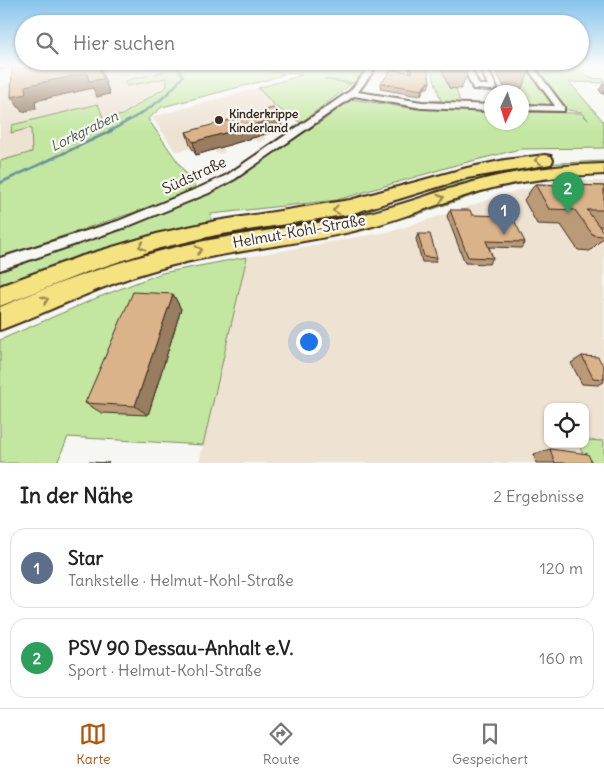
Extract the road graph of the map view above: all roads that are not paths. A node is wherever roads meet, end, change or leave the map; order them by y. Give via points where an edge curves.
1 (356, 88) edge
2 (545, 88) edge
3 (352, 93) junction
4 (484, 108) edge
5 (529, 108) edge
6 (604, 157) edge
7 (604, 169) edge
8 (0, 264) edge
9 (0, 296) edge
10 (0, 319) edge

1 - 3 street, Südstraße
2 - 5 street via 561,109
3 - 4 street via 418,106
3 - 8 street, Südstraße via 242,171 205,190 122,224
6 -> 9 main road, Helmut-Kohl-Straße via 547,159 501,166 439,180 350,207 180,236 76,266
10 -> 7 main road, Helmut-Kohl-Straße via 80,286 180,254 359,222 515,177

